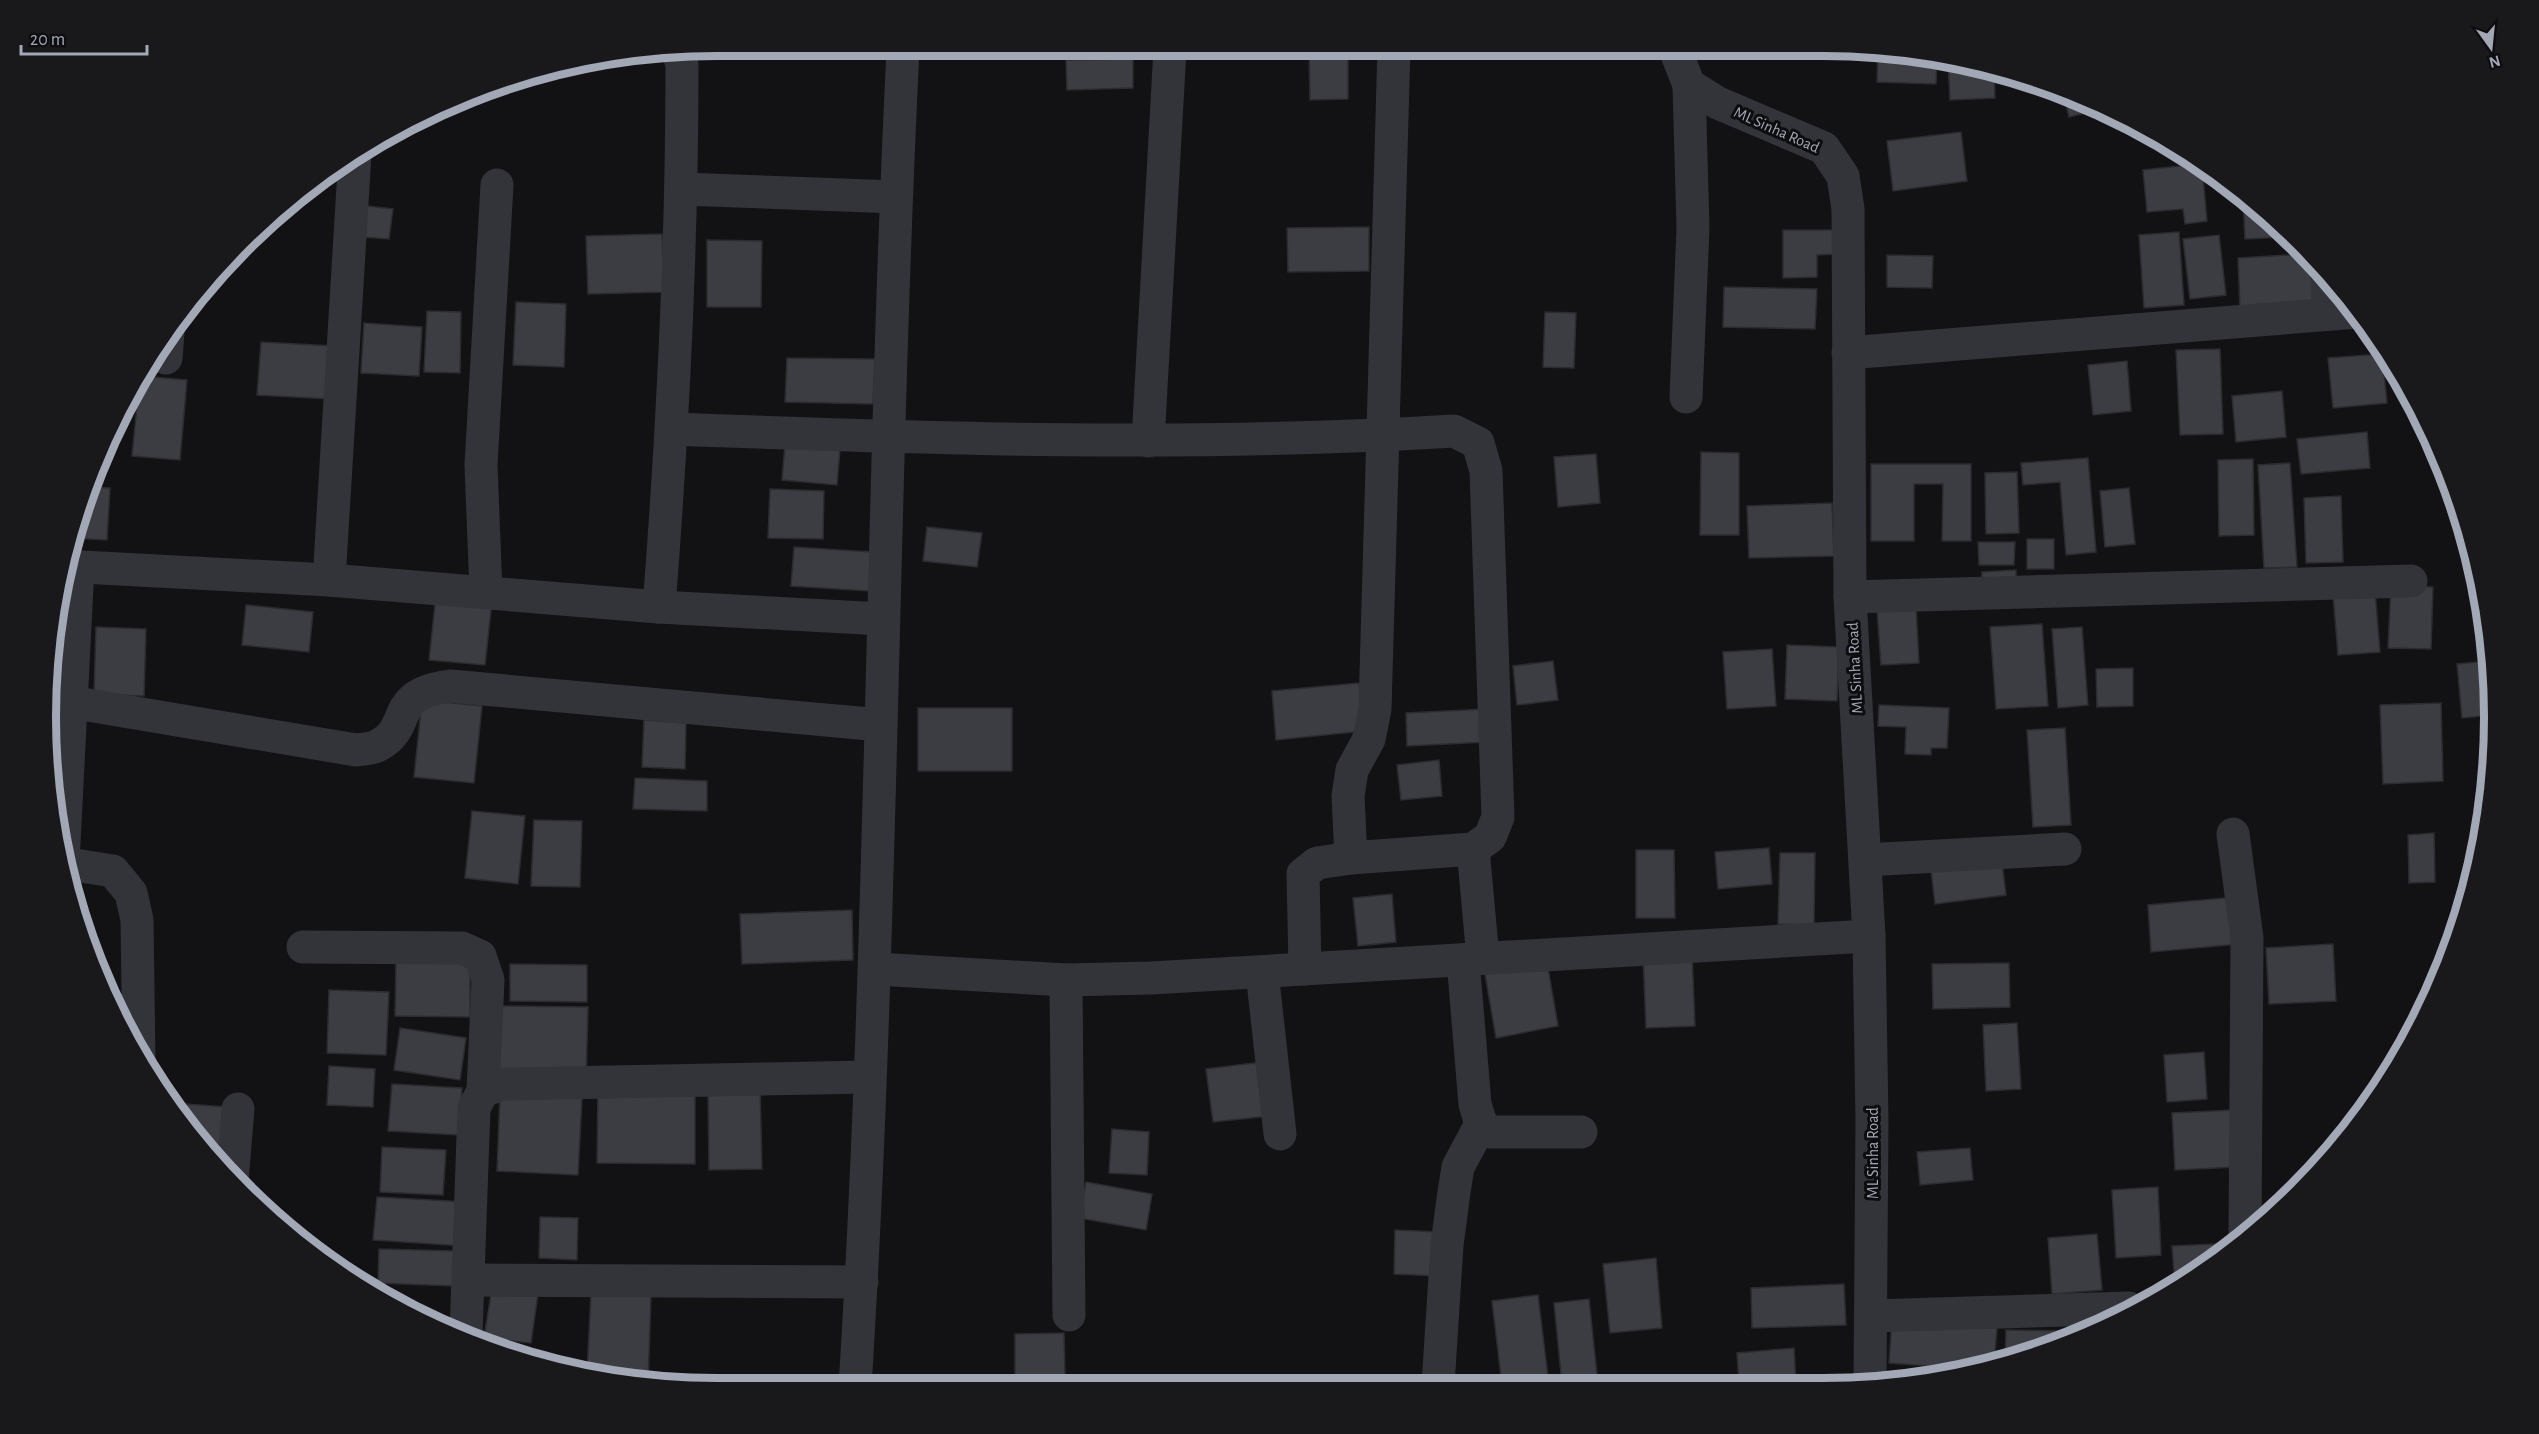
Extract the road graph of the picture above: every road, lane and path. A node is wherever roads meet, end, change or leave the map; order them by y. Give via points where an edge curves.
1 (903, 55) edge
2 (1170, 55) edge
3 (1394, 55) edge
4 (1677, 55) edge
5 (680, 57) edge
6 (1689, 86) junction
7 (354, 164) edge
8 (497, 185) dead end
9 (682, 189) junction
10 (896, 197) junction
11 (2343, 312) edge
12 (1848, 353) junction
13 (1686, 397) dead end
14 (673, 429) junction
15 (1385, 435) junction
16 (887, 437) junction
17 (1148, 441) junction
18 (73, 566) edge
19 (71, 576) edge
20 (329, 580) junction
21 (2411, 581) dead end
22 (486, 592) junction
23 (1850, 597) junction
24 (659, 607) junction
25 (883, 619) junction
26 (70, 702) junction
27 (881, 725) junction
28 (65, 825) edge
29 (2234, 834) dead end
30 (1473, 849) junction
31 (2065, 849) dead end
32 (1351, 858) junction
33 (1865, 860) junction
34 (72, 865) edge
35 (1869, 936) junction
36 (303, 947) dead end
37 (1473, 959) junction
38 (876, 969) junction
39 (1305, 969) junction
40 (1262, 972) junction
41 (1066, 980) junction
42 (139, 1038) edge
43 (869, 1077) junction
44 (483, 1091) junction
45 (238, 1109) dead end
46 (1481, 1124) junction
47 (1581, 1132) dead end
48 (1280, 1134) dead end
49 (233, 1167) edge
50 (2245, 1225) edge
51 (469, 1280) junction
52 (862, 1282) junction
53 (2118, 1308) edge
54 (1069, 1315) dead end
55 (1870, 1316) junction
56 (466, 1329) edge
57 (1870, 1377) edge
58 (856, 1378) edge
59 (1438, 1378) edge

1 - 10 street
2 - 17 street
3 - 15 street
4 - 6 street
5 - 9 street
6 - 12 street, ML Sinha Road via 1718,103 1824,148 1843,176 1848,209
6 - 13 street via 1693,228
7 - 20 street
8 - 22 street via 482,465
9 - 10 street
9 - 14 street
10 - 16 street
11 - 12 street
12 - 23 street, ML Sinha Road
14 - 16 street
14 - 24 street
15 - 17 street
15 - 30 street via 1454,431 1478,443 1486,471 1498,817 1490,837
15 - 32 street via 1375,709 1369,739 1352,770 1348,796
16 - 17 street
16 - 25 street
18 - 20 street
19 - 26 street
20 - 22 street
21 - 23 street
22 - 24 street
23 - 33 street, ML Sinha Road
24 - 25 street
25 - 27 street
26 - 27 street via 356,750 379,746 393,733 406,704 427,689 450,686
26 - 28 street
27 - 38 street
29 - 50 street via 2247,939
30 - 32 street
30 - 37 street
31 - 33 street
32 - 39 street via 1317,863 1303,874
33 - 35 street, ML Sinha Road
34 - 42 street via 113,871 131,893 137,920
35 - 37 street
35 - 55 street, ML Sinha Road
36 - 44 street via 462,948 480,956 488,980
37 - 39 street
37 - 46 street via 1475,1104
38 - 41 street
38 - 43 street
39 - 40 street
40 - 41 street
40 - 48 street
41 - 54 street
43 - 44 street via 502,1084
43 - 52 street
44 - 51 street via 474,1108
45 - 49 street
46 - 47 street via 1491,1132
46 - 59 street via 1458,1167 1447,1245
51 - 52 street
51 - 56 street
52 - 58 street
53 - 55 street
55 - 57 street, ML Sinha Road

